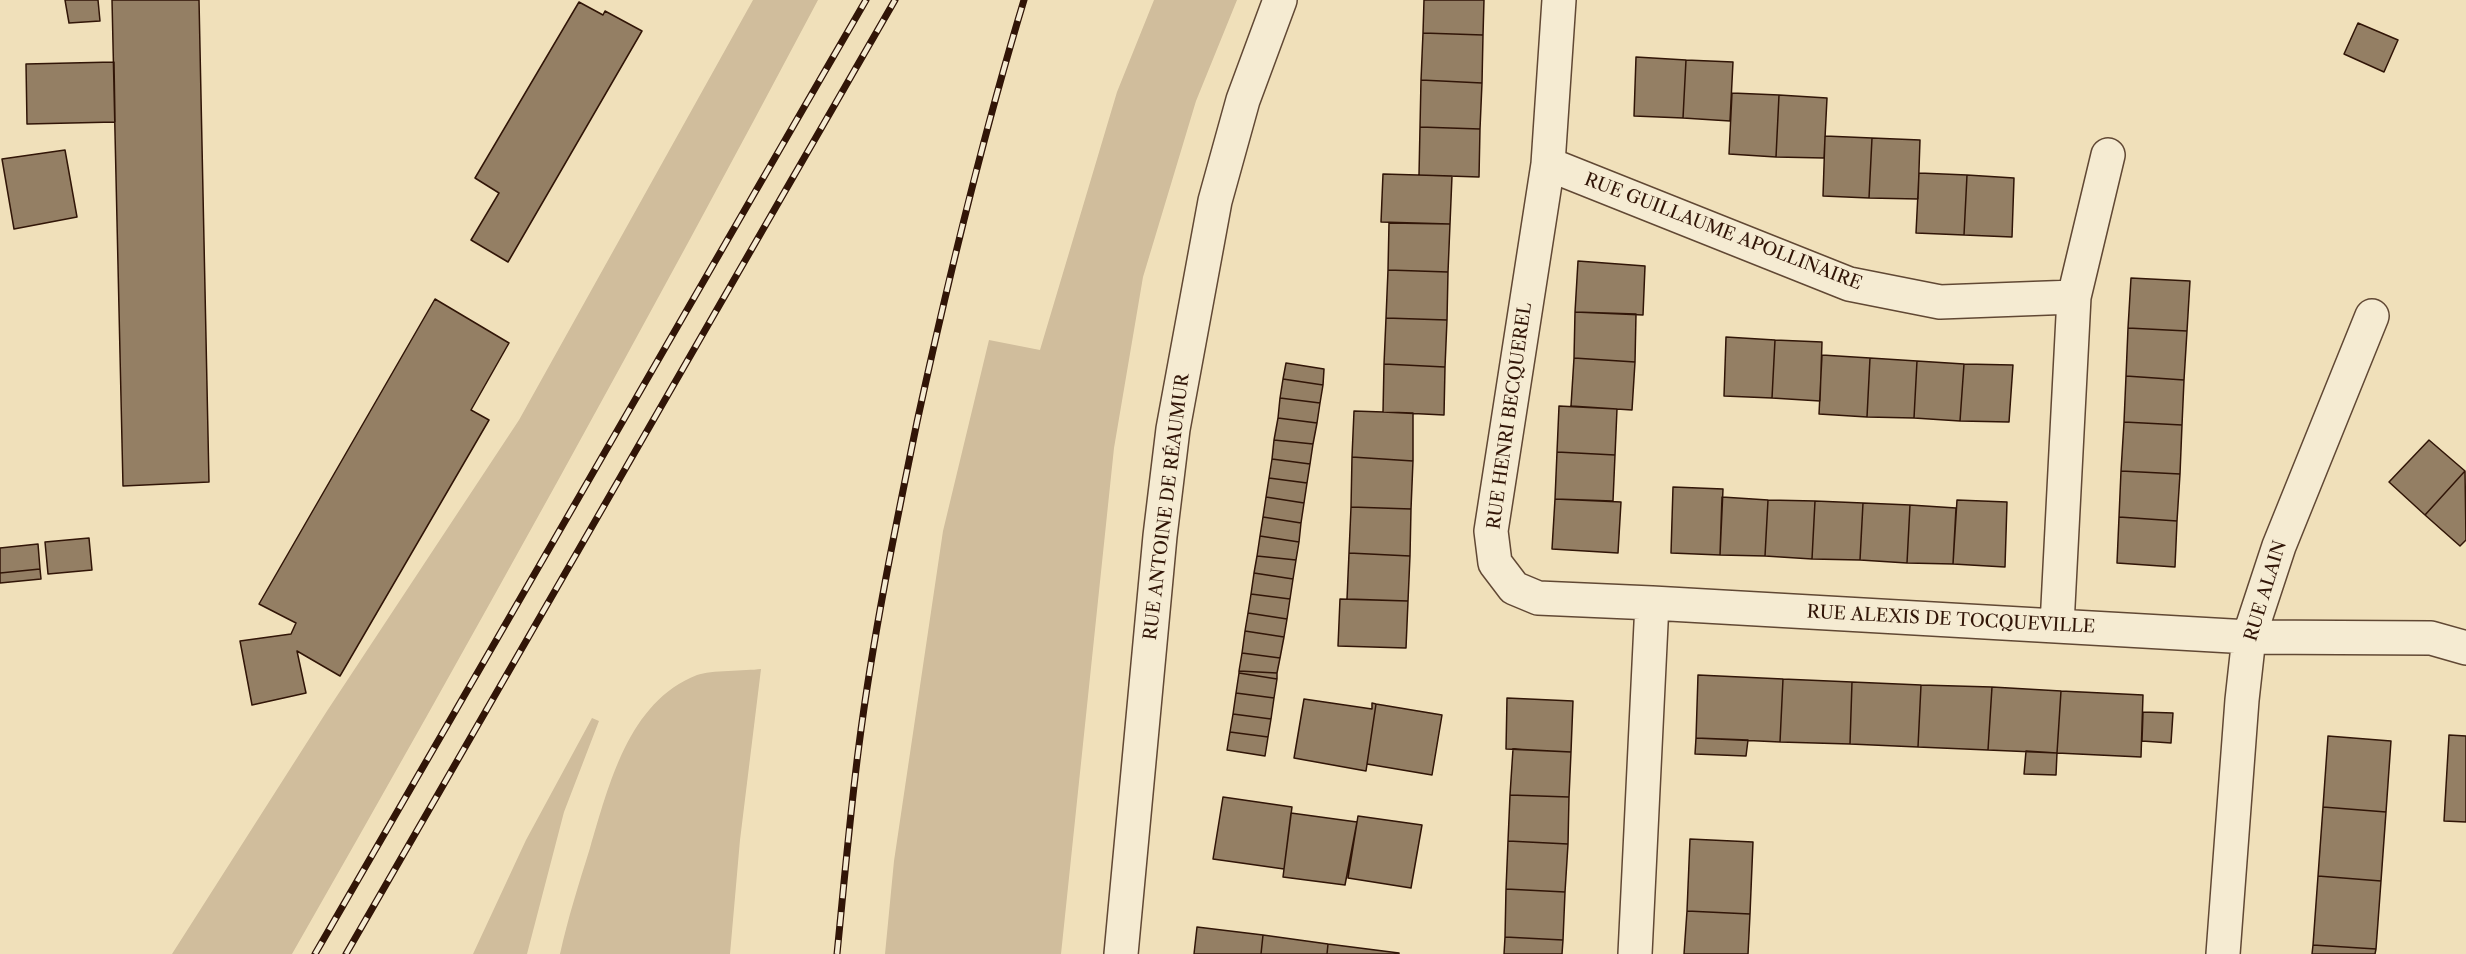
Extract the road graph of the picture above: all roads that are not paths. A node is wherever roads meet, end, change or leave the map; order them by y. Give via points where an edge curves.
1 (1280, 0) edge
2 (1559, 0) edge
3 (2108, 155) dead end
4 (1548, 164) junction
5 (2074, 297) junction
6 (2372, 316) dead end
7 (1653, 603) junction
8 (2057, 625) junction
9 (2249, 638) junction
10 (2466, 648) edge
11 (1121, 954) edge
12 (1635, 954) edge
13 (2223, 954) edge

1 - 11 street, RUE ANTOINE DE RÉAUMUR via 1243,100 1215,201 1173,429
2 - 4 street, RUE HENRI BECQUEREL
3 - 5 street
4 - 5 street, RUE GUILLAUME APOLLINAIRE via 1849,284 1940,302
4 - 7 street, RUE HENRI BECQUEREL via 1491,531 1495,563 1514,588 1538,598
5 - 8 street
6 - 9 street, RUE ALAIN via 2279,546
7 - 8 street, RUE ALEXIS DE TOCQUEVILLE
7 - 12 street
8 - 9 street, RUE ALEXIS DE TOCQUEVILLE
9 - 10 street, RUE ALEXIS DE TOCQUEVILLE via 2431,638
9 - 13 street, RUE ALAIN

